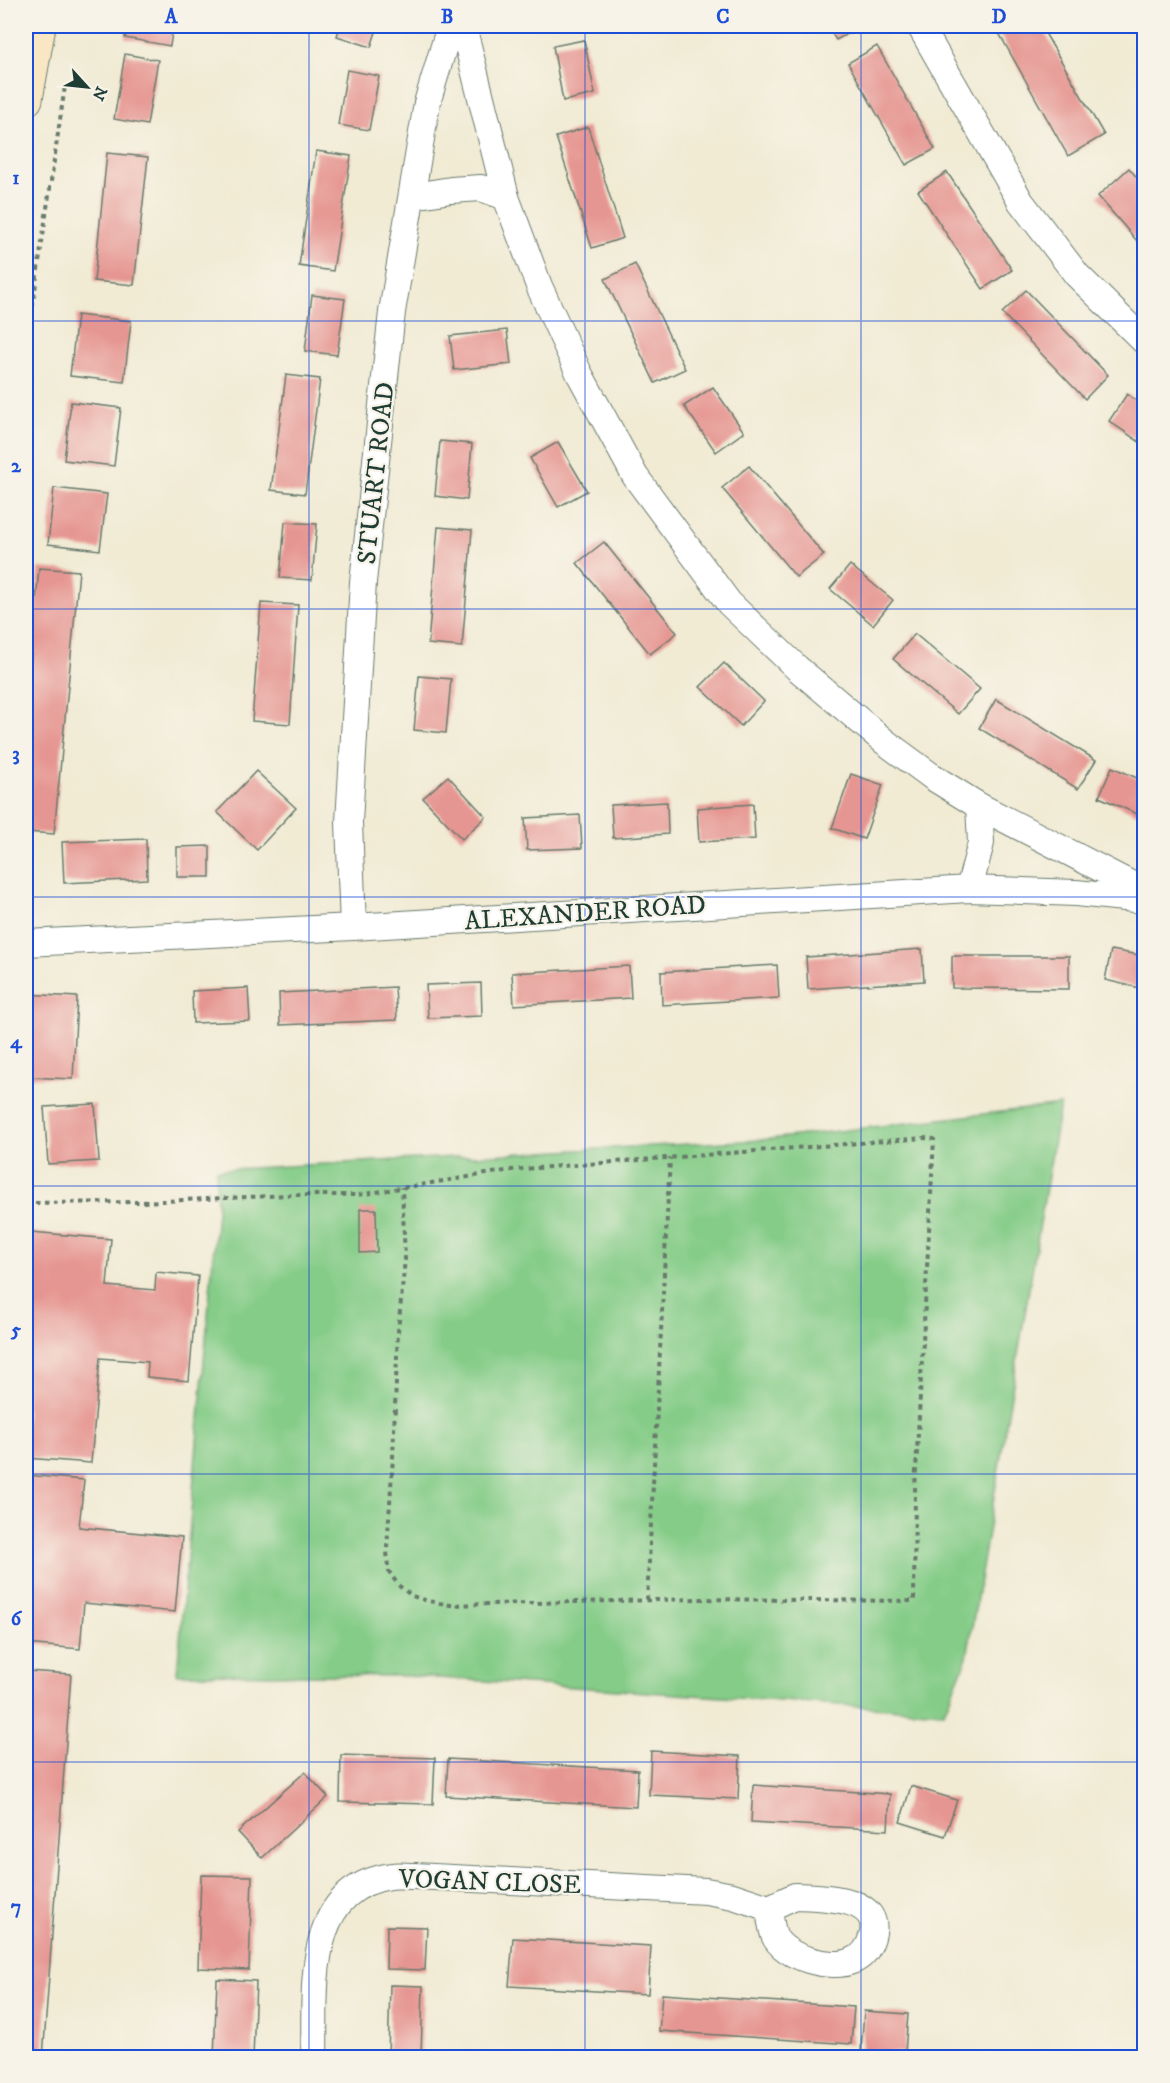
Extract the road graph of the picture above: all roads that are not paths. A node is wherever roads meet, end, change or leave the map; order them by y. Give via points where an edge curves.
1 (39, 26) edge
2 (450, 26) edge
3 (463, 26) edge
4 (920, 26) edge
5 (26, 99) edge
6 (413, 196) junction
7 (506, 197) junction
8 (1144, 341) edge
9 (979, 806) junction
10 (969, 889) junction
11 (1144, 891) edge
12 (1144, 900) edge
13 (353, 927) junction
14 (26, 943) edge
15 (769, 1908) dead end
16 (314, 2058) edge

1 - 5 street
2 - 6 street, STUART ROAD via 427,104
3 - 7 street
4 - 8 street via 1021,202 1077,275
6 - 7 street via 481,188
6 - 13 street, STUART ROAD via 392,312 363,582 349,822
7 - 9 street via 539,286 579,373 634,476 722,593 796,668 885,742
9 - 10 street via 981,843
9 - 11 street
10 - 12 street, ALEXANDER ROAD
10 - 13 street, ALEXANDER ROAD
13 - 14 street, ALEXANDER ROAD
15 - 16 street, VOGAN CLOSE via 706,1892 414,1876 372,1881 344,1898 322,1932 317,1954

